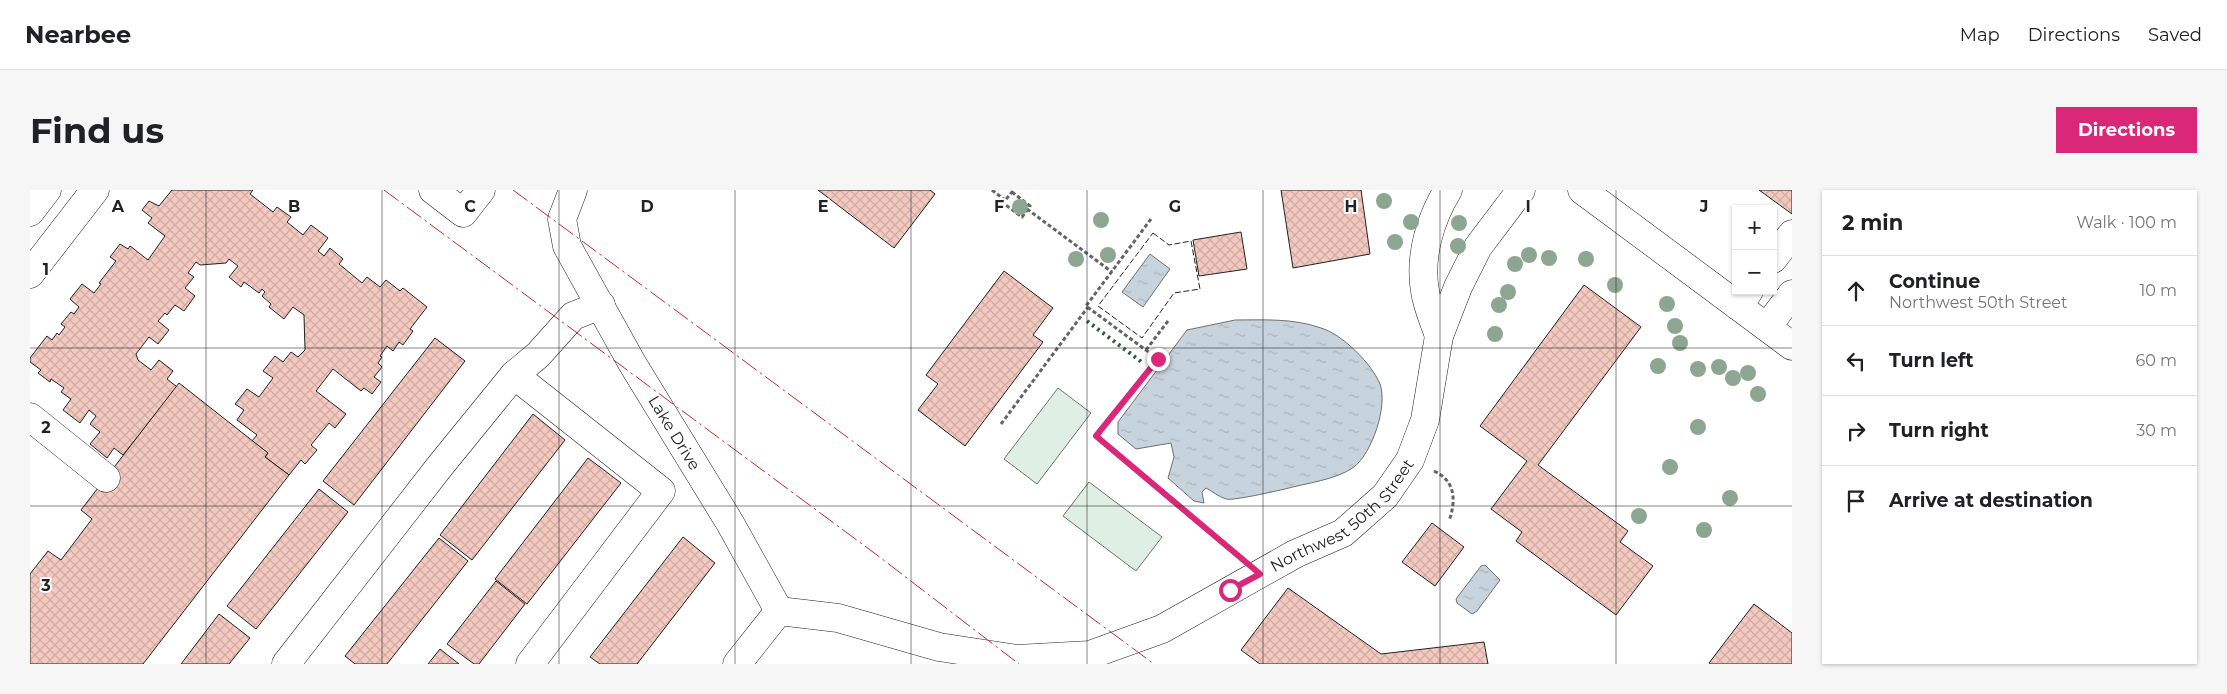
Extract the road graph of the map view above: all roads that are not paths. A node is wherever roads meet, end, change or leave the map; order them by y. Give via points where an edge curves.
1 (47, 190) edge
2 (95, 190) edge
3 (432, 190) edge
4 (481, 190) edge
5 (574, 190) edge
6 (1448, 190) edge
7 (1521, 190) edge
8 (1582, 190) edge
9 (30, 212) edge
10 (1792, 234) edge
11 (1777, 254) edge
12 (30, 274) edge
13 (1792, 294) edge
14 (1744, 298) edge
15 (601, 305) junction
16 (1767, 327) junction
17 (1439, 336) junction
18 (1792, 346) edge
19 (514, 375) junction
20 (30, 417) edge
21 (106, 478) dead end
22 (779, 611) junction
23 (286, 664) edge
24 (530, 664) edge
25 (737, 664) edge

1 - 9 street
2 - 12 street
3 - 4 street via 463,213
5 - 15 street, Lake Drive via 562,219 567,246
6 - 17 street, Northwest 50th Street via 1430,224 1425,256 1424,291
7 - 17 street, Northwest 50th Street via 1478,247
8 - 14 street
10 - 11 street
13 - 16 street
14 - 16 street
15 - 19 street via 573,316 538,355
15 - 22 street, Lake Drive
16 - 18 street
17 - 22 street, Northwest 50th Street via 1425,420 1410,460 1385,496 1343,533 1260,574 1162,629 1090,655 1017,659 939,647 838,618
19 - 23 street
19 - 24 street via 661,490
20 - 21 street
22 - 25 street

